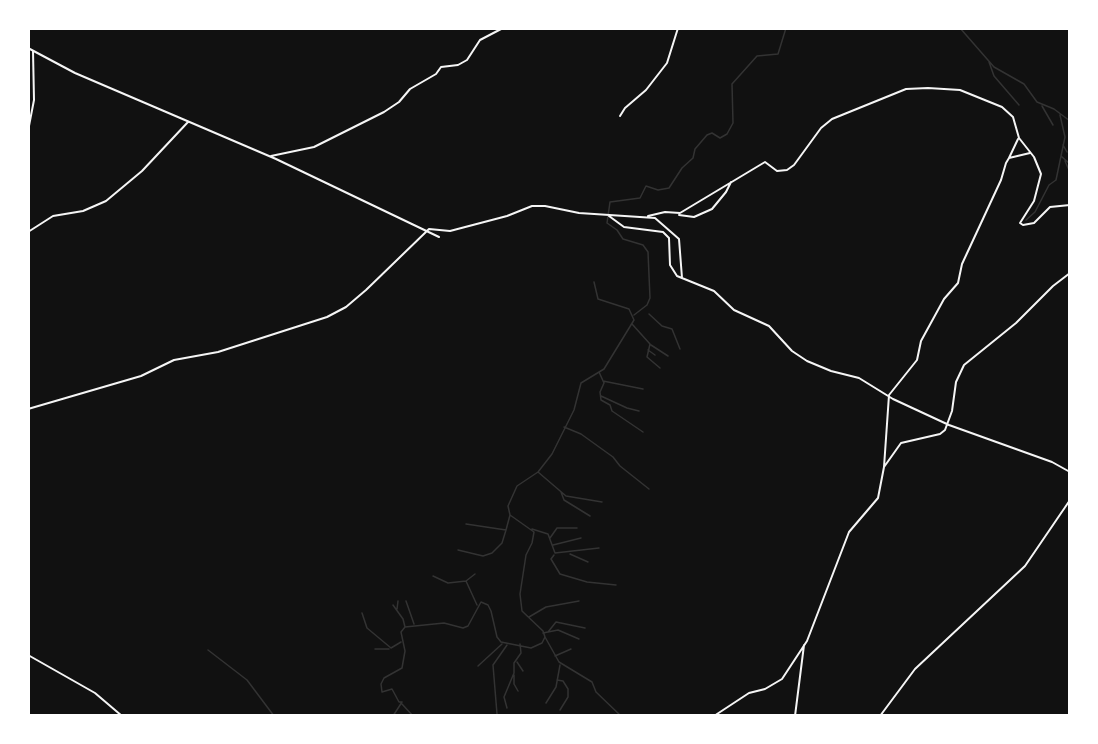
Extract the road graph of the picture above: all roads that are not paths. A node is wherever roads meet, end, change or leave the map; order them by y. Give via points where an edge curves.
1 (503, 28) edge
2 (678, 28) edge
3 (1070, 35) edge
4 (1070, 42) edge
5 (28, 48) edge
6 (33, 51) junction
7 (620, 116) dead end
8 (188, 122) junction
9 (28, 131) edge
10 (1019, 138) junction
11 (1030, 153) junction
12 (268, 156) junction
13 (1009, 158) junction
14 (731, 182) junction
15 (1070, 205) edge
16 (676, 213) junction
17 (608, 215) junction
18 (645, 217) junction
19 (424, 231) junction
20 (28, 232) edge
21 (439, 237) dead end
22 (1070, 273) edge
23 (682, 278) junction
24 (889, 396) junction
25 (28, 409) edge
26 (949, 425) junction
27 (884, 467) junction
28 (1070, 472) edge
29 (1070, 500) edge
30 (804, 645) junction
31 (28, 655) edge
32 (122, 716) edge
33 (714, 716) edge
34 (795, 716) edge
35 (880, 716) edge

1 - 12 street via 480,40 467,60 441,67 384,112 314,147
2 - 7 street via 667,63
3 - 4 street
5 - 6 street
6 - 8 street
6 - 9 street via 34,100
8 - 12 street
8 - 20 street via 142,171 106,201 83,211 53,216
10 - 11 street
10 - 13 street
10 - 14 street via 1014,117 1002,107 950,88 906,89 832,119 787,170 777,171 765,162
11 - 13 street
11 - 15 street via 1041,178 1034,201 1020,223 1034,223 1050,207
12 - 19 street
13 - 24 street via 962,264 958,283 944,299 921,341 917,360
14 - 16 street
14 - 16 street via 712,208 694,218
16 - 18 street
17 - 18 street
17 - 19 street via 532,206 450,231
17 - 23 street via 624,227 666,235 671,244 670,265
18 - 23 street via 662,222 679,239
19 - 21 street
19 - 25 street via 366,290 327,317 208,355 174,360 141,376
22 - 26 street via 964,365 956,382
23 - 24 street via 714,291 734,310 769,326 807,361 859,378
24 - 26 street
24 - 27 street
26 - 27 street via 940,434 901,443
26 - 28 street
27 - 30 street via 878,498 849,532
29 - 35 street via 1025,566 915,669
30 - 33 street via 782,679 749,693
30 - 34 street
31 - 32 street via 95,693

